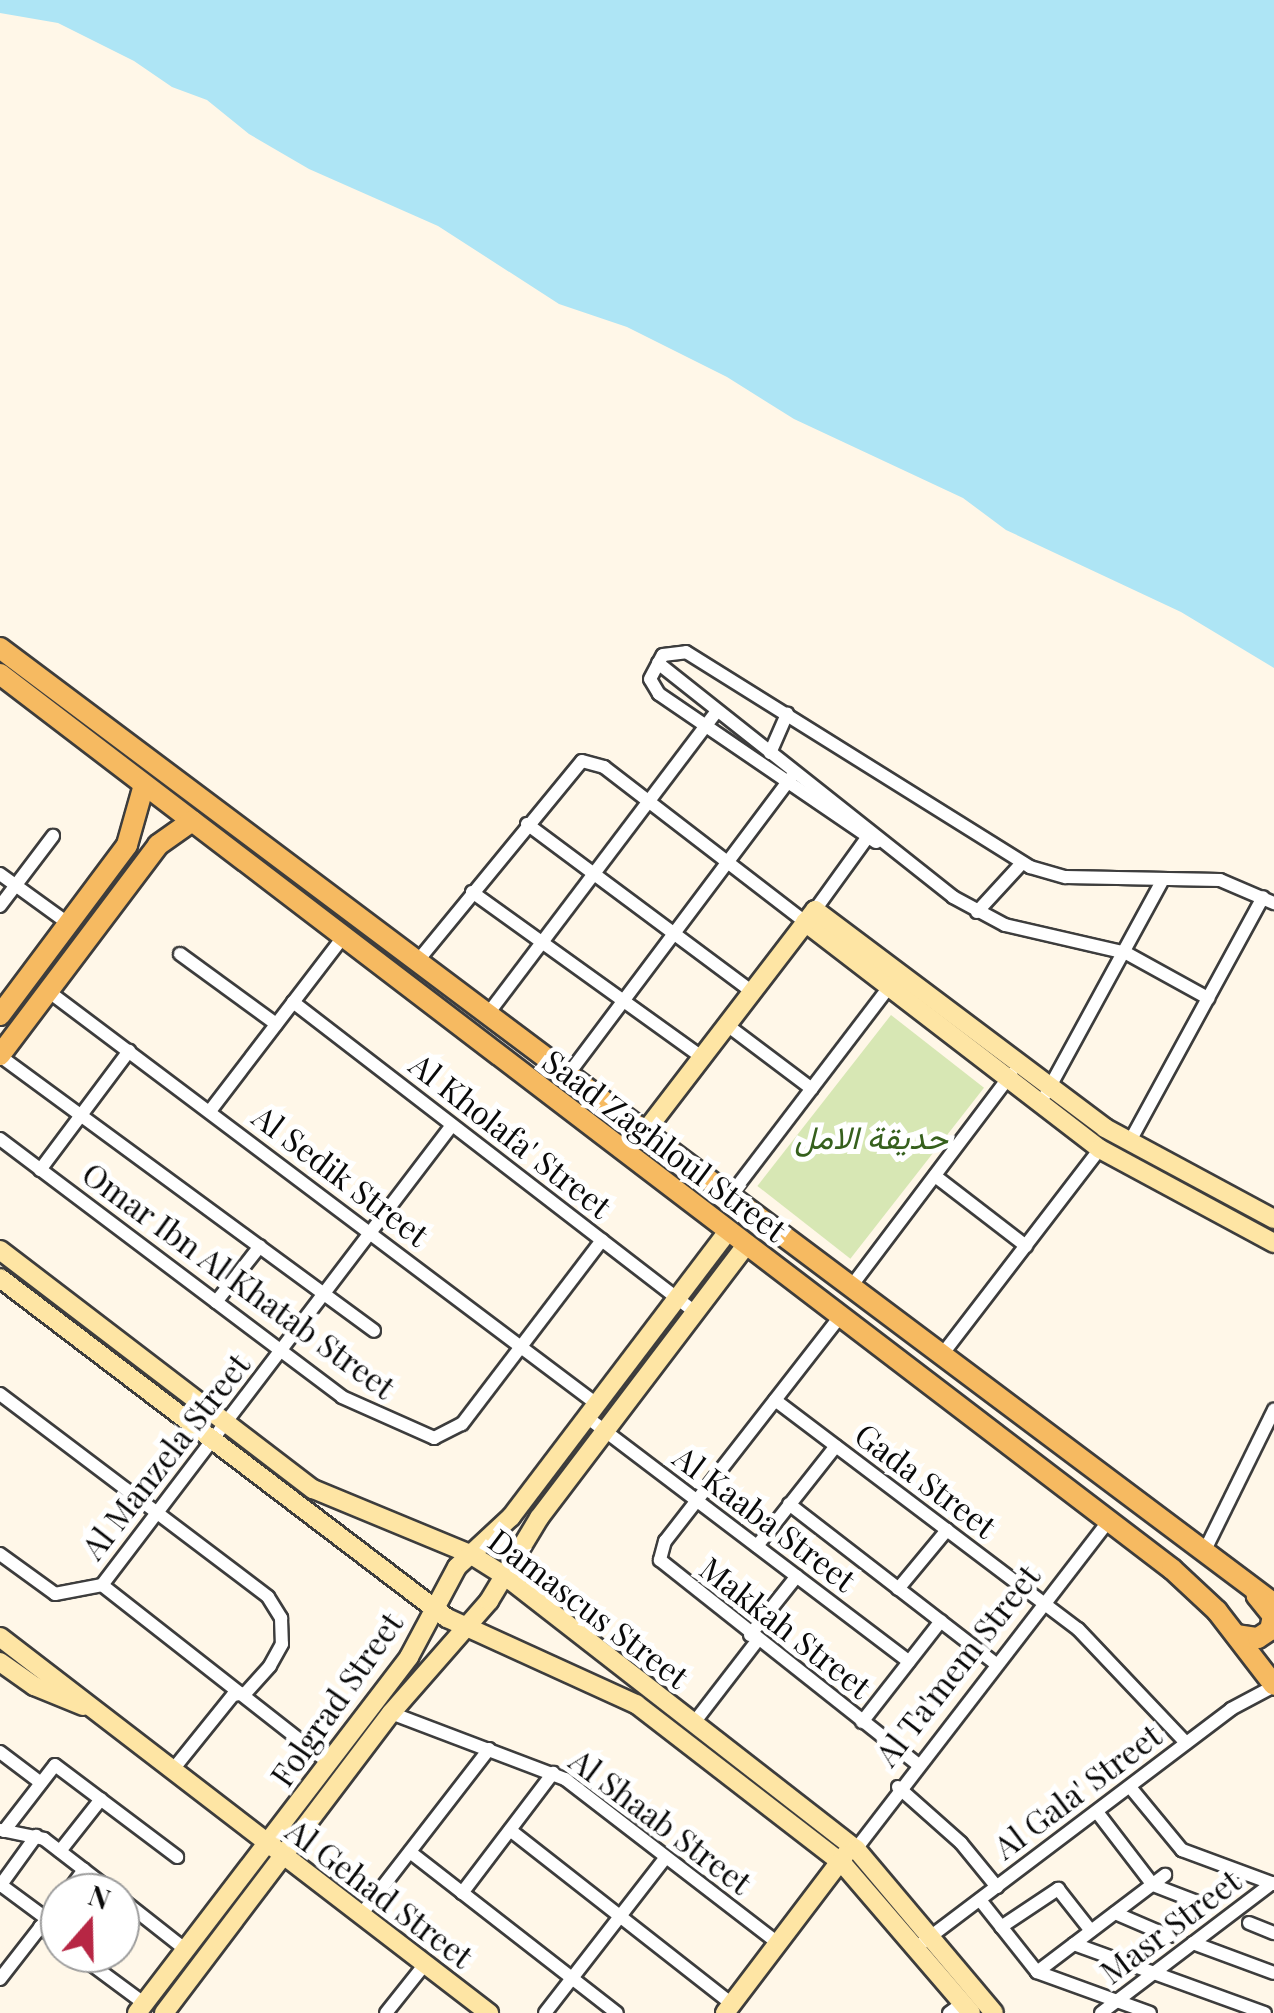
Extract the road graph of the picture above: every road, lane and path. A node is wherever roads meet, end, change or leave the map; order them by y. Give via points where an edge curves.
1 (0, 648) edge
2 (658, 663) junction
3 (0, 674) edge
4 (717, 711) junction
5 (787, 714) junction
6 (704, 729) junction
7 (770, 754) junction
8 (791, 778) junction
9 (144, 784) junction
10 (649, 802) junction
11 (192, 821) junction
12 (527, 824) junction
13 (53, 836) dead end
14 (871, 839) junction
15 (127, 846) junction
16 (148, 858) junction
17 (728, 863) junction
18 (1022, 863) junction
19 (594, 874) junction
20 (1, 876) edge
21 (1163, 880) junction
22 (15, 886) junction
23 (472, 892) junction
24 (1269, 900) edge
25 (0, 906) edge
26 (978, 912) junction
27 (810, 916) junction
28 (69, 924) junction
29 (674, 934) junction
30 (343, 936) junction
31 (543, 943) junction
32 (1126, 953) junction
33 (180, 954) dead end
34 (416, 963) junction
35 (893, 981) junction
36 (48, 991) junction
37 (752, 992) junction
38 (1208, 998) junction
39 (624, 1001) junction
40 (293, 1002) junction
41 (0, 1015) edge
42 (487, 1016) junction
43 (276, 1024) junction
44 (727, 1024) junction
45 (531, 1048) junction
46 (129, 1051) junction
47 (0, 1056) edge
48 (702, 1057) junction
49 (1018, 1064) junction
50 (514, 1070) junction
51 (568, 1076) junction
52 (1006, 1080) junction
53 (812, 1089) junction
54 (1044, 1096) junction
55 (210, 1111) junction
56 (80, 1117) junction
57 (452, 1125) junction
58 (644, 1133) junction
59 (0, 1139) edge
60 (1129, 1143) junction
61 (1100, 1149) junction
62 (40, 1170) junction
63 (935, 1176) junction
64 (729, 1197) junction
65 (1274, 1220) edge
66 (729, 1230) junction
67 (371, 1232) junction
68 (602, 1240) junction
69 (1274, 1243) edge
70 (747, 1244) junction
71 (260, 1246) junction
72 (1026, 1246) junction
73 (0, 1250) edge
74 (0, 1278) edge
75 (850, 1288) junction
76 (324, 1294) junction
77 (678, 1299) junction
78 (216, 1302) junction
79 (695, 1312) junction
80 (842, 1314) junction
81 (374, 1332) dead end
82 (522, 1346) junction
83 (281, 1351) junction
84 (940, 1356) junction
85 (0, 1394) edge
86 (775, 1400) junction
87 (1274, 1410) edge
88 (593, 1412) junction
89 (226, 1422) junction
90 (606, 1432) junction
91 (212, 1440) junction
92 (836, 1446) junction
93 (696, 1500) junction
94 (790, 1504) junction
95 (157, 1513) junction
96 (1109, 1520) junction
97 (947, 1530) junction
98 (757, 1546) junction
99 (0, 1554) edge
100 (470, 1554) junction
101 (1203, 1554) junction
102 (504, 1576) junction
103 (796, 1576) junction
104 (1244, 1583) junction
105 (102, 1585) junction
106 (898, 1588) junction
107 (1044, 1603) junction
108 (1274, 1604) edge
109 (434, 1609) junction
110 (941, 1622) junction
111 (465, 1627) junction
112 (1236, 1635) junction
113 (0, 1638) edge
114 (754, 1638) junction
115 (0, 1662) edge
116 (909, 1662) junction
117 (996, 1664) junction
118 (1274, 1686) edge
119 (242, 1694) junction
120 (94, 1708) junction
121 (391, 1712) junction
122 (862, 1722) junction
123 (693, 1724) junction
124 (1186, 1743) junction
125 (488, 1749) junction
126 (0, 1752) edge
127 (329, 1763) junction
128 (917, 1764) junction
129 (172, 1771) junction
130 (553, 1773) junction
131 (763, 1778) junction
132 (40, 1782) junction
133 (898, 1788) junction
134 (1130, 1788) junction
135 (751, 1794) junction
136 (101, 1798) junction
137 (1097, 1812) junction
138 (2, 1830) edge
139 (510, 1830) junction
140 (36, 1836) junction
141 (266, 1846) junction
142 (60, 1850) junction
143 (410, 1852) junction
144 (177, 1857) dead end
145 (666, 1857) junction
146 (850, 1857) junction
147 (282, 1858) junction
148 (84, 1870) junction
149 (82, 1873) edge
150 (88, 1873) edge
151 (1165, 1875) dead end
152 (1153, 1884) junction
153 (1273, 1884) edge
154 (0, 1886) edge
155 (997, 1887) junction
156 (462, 1892) junction
157 (980, 1900) junction
158 (1205, 1905) dead end
159 (1115, 1913) junction
160 (140, 1914) edge
161 (360, 1916) junction
162 (620, 1917) junction
163 (40, 1920) edge
164 (1248, 1924) dead end
165 (1001, 1927) junction
166 (40, 1928) edge
167 (1091, 1931) junction
168 (1274, 1933) edge
169 (1170, 1936) dead end
170 (924, 1942) junction
171 (778, 1943) junction
172 (1193, 1943) junction
173 (1074, 1944) junction
174 (186, 1950) junction
175 (425, 1964) junction
176 (1037, 1972) junction
177 (99, 1973) edge
178 (1154, 1973) junction
179 (1274, 1973) edge
180 (572, 1978) junction
181 (0, 1979) edge
182 (1117, 2001) junction
183 (141, 2009) edge
184 (729, 2009) edge
185 (961, 2010) edge
186 (164, 2013) edge
187 (386, 2013) edge
188 (489, 2013) edge
189 (545, 2013) edge
190 (617, 2013) edge
191 (994, 2013) edge
192 (1100, 2013) edge
193 (1150, 2013) edge
194 (1265, 2013) edge

1 - 34 main road, Saad Zaghloul Street
2 - 4 street
2 - 5 street via 669,650 686,652
2 - 6 street via 652,686
3 - 9 main road, Saad Zaghloul Street
4 - 6 street
4 - 7 street
5 - 7 street
5 - 18 street
6 - 8 street
6 - 10 street
7 - 8 street
8 - 14 street
8 - 17 street
9 - 11 main road, Saad Zaghloul Street
9 - 15 main road
10 - 12 street via 604,768 582,761
10 - 17 street
10 - 19 street
11 - 16 main road
11 - 30 main road, Saad Zaghloul Street
12 - 19 street
12 - 23 street
13 - 22 street
14 - 26 street
14 - 27 street
15 - 16 main road
15 - 28 main road
16 - 36 main road
17 - 27 street
17 - 29 street
18 - 21 street via 1066,877
18 - 26 street
19 - 29 street
19 - 31 street
20 - 22 street
21 - 24 street via 1220,880
21 - 32 street
22 - 25 street
22 - 28 street
23 - 31 street
23 - 34 street
24 - 38 street
26 - 32 street via 1038,935
27 - 35 street
27 - 37 street
28 - 41 main road
29 - 37 street
29 - 39 street
30 - 40 street
30 - 50 main road, Saad Zaghloul Street
31 - 39 street
31 - 42 street
32 - 38 street
32 - 54 street
33 - 43 street
34 - 42 main road, Saad Zaghloul Street
35 - 49 street
35 - 52 street
35 - 53 street
36 - 46 street, Al Sedik Street
36 - 47 main road
37 - 44 street
38 - 60 street
39 - 48 street
39 - 51 street
40 - 43 street
40 - 57 street, Al Kholafa' Street
42 - 45 main road, Saad Zaghloul Street
43 - 55 street
44 - 48 street
44 - 53 street
45 - 50 main road
45 - 51 main road, Saad Zaghloul Street
46 - 55 street, Al Sedik Street
46 - 56 street
47 - 56 street
48 - 58 street
49 - 52 street
49 - 54 street
50 - 66 main road, Saad Zaghloul Street
51 - 58 main road, Saad Zaghloul Street
52 - 54 street
52 - 63 street
53 - 64 street
54 - 60 street
54 - 61 street
55 - 67 street, Al Sedik Street
56 - 62 street
56 - 71 street
57 - 67 street, Al Manzela Street
57 - 68 street, Al Kholafa' Street
58 - 64 main road, Saad Zaghloul Street
59 - 62 street, Omar Ibn Al Khatab Street
60 - 65 street
61 - 69 street
61 - 72 street
62 - 78 street, Omar Ibn Al Khatab Street
63 - 72 street
63 - 75 street
64 - 75 main road, Saad Zaghloul Street
66 - 70 main road, Saad Zaghloul Street
66 - 77 street, Folgrad Street
67 - 76 street, Al Manzela Street
67 - 82 street, Al Sedik Street
68 - 77 street, Al Kholafa' Street
68 - 82 street, Omar Ibn Al Khatab Street
70 - 79 street, Folgrad Street
70 - 80 main road, Saad Zaghloul Street
71 - 76 street
71 - 78 street
72 - 84 street
73 - 89 street, Damascus Street
74 - 91 street, Damascus Street
75 - 84 main road, Saad Zaghloul Street
76 - 81 street
76 - 83 street, Al Manzela Street
77 - 79 street, Al Kholafa' Street
77 - 88 street, Folgrad Street
78 - 83 street, Omar Ibn Al Khatab Street
79 - 90 street, Folgrad Street
80 - 86 street
80 - 96 main road, Saad Zaghloul Street
82 - 83 street, Omar Ibn Al Khatab Street via 454,1432 434,1438 362,1409
82 - 88 street, Al Sedik Street
83 - 89 street, Al Manzela Street
84 - 101 main road, Saad Zaghloul Street
85 - 95 street
86 - 92 street, Gada Street
86 - 93 street
87 - 101 street
88 - 90 street, Al Kaaba Street
88 - 100 street, Folgrad Street via 511,1518
89 - 91 street, Al Manzela Street
89 - 100 street, Damascus Street via 326,1498
90 - 93 street, Al Kaaba Street
90 - 102 street, Folgrad Street via 531,1529
91 - 95 street, Al Manzela Street
91 - 109 street, Damascus Street
92 - 94 street
92 - 97 street, Gada Street
93 - 98 street, Al Kaaba Street
93 - 114 street, Makkah Street via 661,1547 670,1570
94 - 98 street
94 - 106 street
95 - 105 street, Al Manzela Street
95 - 119 street via 276,1607 283,1631 278,1656
96 - 107 street, Al Ta'mem Street
96 - 112 main road, Saad Zaghloul Street via 1184,1578
97 - 106 street
97 - 107 street, Gada Street
98 - 103 street, Al Kaaba Street
99 - 105 street, Al Manzela Street via 55,1594
100 - 102 street, Damascus Street
100 - 109 street, Folgrad Street
101 - 104 main road, Saad Zaghloul Street
102 - 111 street, Folgrad Street
102 - 123 street, Damascus Street
103 - 114 street
103 - 116 street, Al Kaaba Street
104 - 108 main road, Saad Zaghloul Street
104 - 112 main road via 1274,1621 1262,1636
105 - 119 street
106 - 110 street
107 - 117 street, Al Ta'mem Street
107 - 124 street, Gada Street via 1090,1641
109 - 111 street, Damascus Street
109 - 127 street, Folgrad Street via 409,1657
110 - 116 street
110 - 117 street
111 - 121 street, Folgrad Street
111 - 135 street, Damascus Street via 620,1694
112 - 118 main road, Saad Zaghloul Street
113 - 120 street, Al Gehad Street
114 - 122 street, Makkah Street
114 - 123 street
115 - 120 street, Al Gehad Street via 58,1698
116 - 122 street
117 - 128 street, Al Ta'mem Street
118 - 124 street, Al Gala' Street
119 - 127 street
119 - 129 street via 232,1695
120 - 129 street, Al Gehad Street
121 - 125 street, Al Shaab Street
121 - 147 street, Folgrad Street
122 - 128 street, Makkah Street
123 - 131 street, Damascus Street
124 - 134 street, Al Gala' Street
125 - 130 street, Al Shaab Street
125 - 143 street
126 - 132 street
127 - 141 street, Folgrad Street
128 - 133 street, Al Ta'mem Street
129 - 141 street, Al Gehad Street
130 - 139 street
130 - 145 street, Al Shaab Street
131 - 135 street
131 - 146 street, Damascus Street
132 - 136 street via 55,1764
132 - 138 street
133 - 146 street, Al Ta'mem Street
133 - 155 street via 952,1832
134 - 137 street, Al Gala' Street
134 - 153 street via 1182,1850
135 - 146 street, Damascus Street
136 - 142 street
136 - 144 street
137 - 152 street
137 - 155 street, Al Gala' Street
138 - 140 street
139 - 156 street
139 - 162 street
140 - 142 street
140 - 154 street
141 - 147 street, Al Gehad Street
141 - 174 street, Folgrad Street
142 - 148 street
143 - 156 street
143 - 161 street
145 - 162 street
145 - 171 street, Al Shaab Street
146 - 170 street, Damascus Street
146 - 171 street, Al Ta'mem Street
147 - 161 street, Al Gehad Street
147 - 186 street, Folgrad Street
148 - 149 street
148 - 150 street
151 - 152 street
152 - 158 street
152 - 159 street
153 - 172 street, Masr Street
154 - 163 street
155 - 157 street, Al Gala' Street
156 - 180 street
157 - 165 street
157 - 170 street, Al Gala' Street
159 - 167 street
159 - 169 street
160 - 174 street
161 - 175 street, Al Gehad Street
162 - 180 street
162 - 184 street
164 - 168 street
165 - 167 street via 1058,1890
165 - 176 street
166 - 181 street
167 - 173 street
170 - 185 street, Damascus Street
170 - 191 street, Damascus Street
171 - 184 street, Al Ta'mem Street
172 - 178 street, Masr Street
172 - 179 street
173 - 176 street
173 - 178 street
174 - 183 street, Folgrad Street
175 - 187 street
175 - 188 street, Al Gehad Street
176 - 182 street
177 - 183 street
178 - 182 street, Masr Street
178 - 194 street
180 - 189 street
180 - 190 street
182 - 192 street, Masr Street
182 - 193 street

